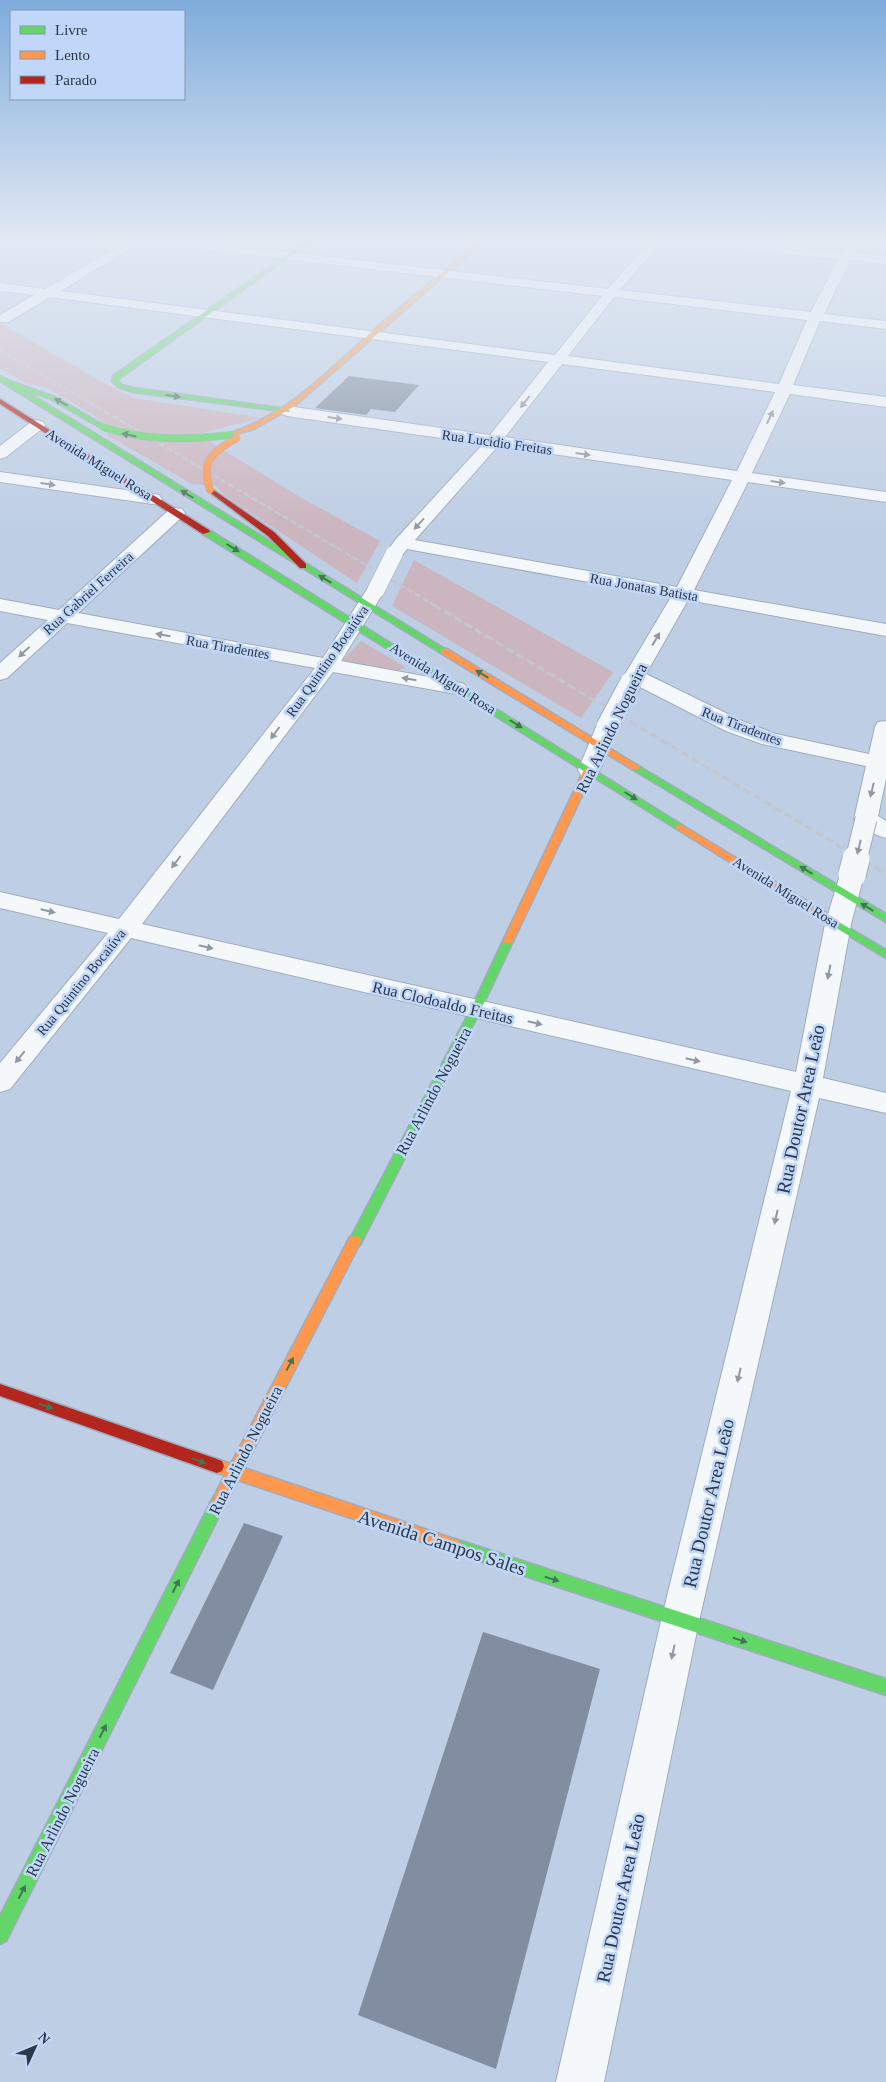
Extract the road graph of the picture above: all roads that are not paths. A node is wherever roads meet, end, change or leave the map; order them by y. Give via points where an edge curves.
1 (170, 339) edge
2 (367, 339) edge
3 (396, 339) edge
4 (574, 339) edge
5 (806, 339) edge
6 (558, 360) junction
7 (4, 381) edge
8 (784, 390) junction
9 (0, 400) edge
10 (886, 402) edge
11 (287, 411) junction
12 (37, 425) junction
13 (233, 437) junction
14 (493, 442) junction
15 (0, 454) edge
16 (0, 477) edge
17 (742, 477) junction
18 (886, 497) edge
19 (153, 499) junction
20 (176, 512) junction
21 (398, 548) junction
22 (303, 566) junction
23 (682, 594) junction
24 (0, 605) edge
25 (367, 606) junction
26 (62, 616) junction
27 (886, 630) edge
28 (328, 665) junction
29 (0, 674) edge
30 (633, 679) junction
31 (457, 688) junction
32 (886, 727) edge
33 (603, 736) junction
34 (882, 764) edge
35 (589, 770) junction
36 (866, 819) junction
37 (886, 831) edge
38 (846, 898) junction
39 (0, 900) edge
40 (886, 919) edge
41 (126, 928) junction
42 (886, 955) edge
43 (476, 1009) junction
44 (0, 1082) edge
45 (807, 1086) junction
46 (886, 1103) edge
47 (0, 1390) edge
48 (233, 1473) junction
49 (680, 1621) junction
50 (886, 1687) edge
51 (0, 1935) edge
52 (580, 2082) edge

1 -> 11 street, Rua Lucidio Freitas via 114,380 120,386 133,390
2 - 11 street
3 - 6 street
4 - 6 street, Rua Quintino Bocaiúva
5 - 8 street, Rua Arlindo Nogueira
6 - 8 street
6 -> 14 street, Rua Quintino Bocaiúva
13 -> 7 street, bridge via 166,440 136,436 103,427 53,398
22 -> 7 street, Avenida Miguel Rosa
8 - 10 street
17 -> 8 street, Rua Arlindo Nogueira
9 - 12 street, Avenida Miguel Rosa
11 - 13 street
11 -> 14 street, Rua Lucidio Freitas
12 - 15 street
12 - 19 street, Avenida Miguel Rosa
13 - 22 street, bridge via 206,462 204,472 210,490 278,539
14 -> 17 street, Rua Lucidio Freitas
14 -> 21 street, Rua Quintino Bocaiúva
16 -> 19 street
17 -> 18 street, Rua Lucidio Freitas
17 - 23 street, Rua Arlindo Nogueira
19 - 20 street, Avenida Miguel Rosa
20 -> 25 street, Avenida Miguel Rosa
20 - 26 street, Rua Gabriel Ferreira
21 - 23 street, Rua Jonatas Batista
21 - 25 street, Rua Quintino Bocaiúva, bridge
25 -> 22 street, Avenida Miguel Rosa
23 - 27 street, Rua Jonatas Batista
30 -> 23 street, Rua Arlindo Nogueira
24 - 26 street, Rua Tiradentes
25 - 28 street, Rua Quintino Bocaiúva
25 - 31 street, Avenida Miguel Rosa
33 -> 25 street, Avenida Miguel Rosa
28 -> 26 street, Rua Tiradentes
26 -> 29 street, Rua Gabriel Ferreira
31 -> 28 street, Rua Tiradentes
28 -> 41 street, Rua Quintino Bocaiúva
30 - 33 street, Rua Arlindo Nogueira, bridge
30 - 34 street, Rua Tiradentes via 734,726 770,739
31 -> 35 street, Avenida Miguel Rosa
32 - 34 street, Rua Doutor Area Leão
33 - 35 street, Rua Arlindo Nogueira
38 -> 33 street, Avenida Miguel Rosa
34 -> 36 street, Rua Doutor Area Leão
35 -> 38 street, Avenida Miguel Rosa
35 - 43 street, Rua Arlindo Nogueira
36 - 37 street
36 -> 38 street, Rua Doutor Area Leão, bridge
40 -> 38 street, Avenida Miguel Rosa
38 - 42 street, Avenida Miguel Rosa
38 -> 45 street, Rua Doutor Area Leão
39 -> 41 street, Rua Clodoaldo Freitas
41 -> 43 street, Rua Clodoaldo Freitas
41 -> 44 street, Rua Quintino Bocaiúva
43 -> 45 street, Rua Clodoaldo Freitas
48 -> 43 street, Rua Arlindo Nogueira
45 - 46 street, Rua Clodoaldo Freitas
45 -> 49 street, Rua Doutor Area Leão
47 -> 48 street, Avenida Campos Sales
48 -> 49 street, Avenida Campos Sales
51 -> 48 street, Rua Arlindo Nogueira
49 -> 50 street, Avenida Campos Sales
49 -> 52 street, Rua Doutor Area Leão

